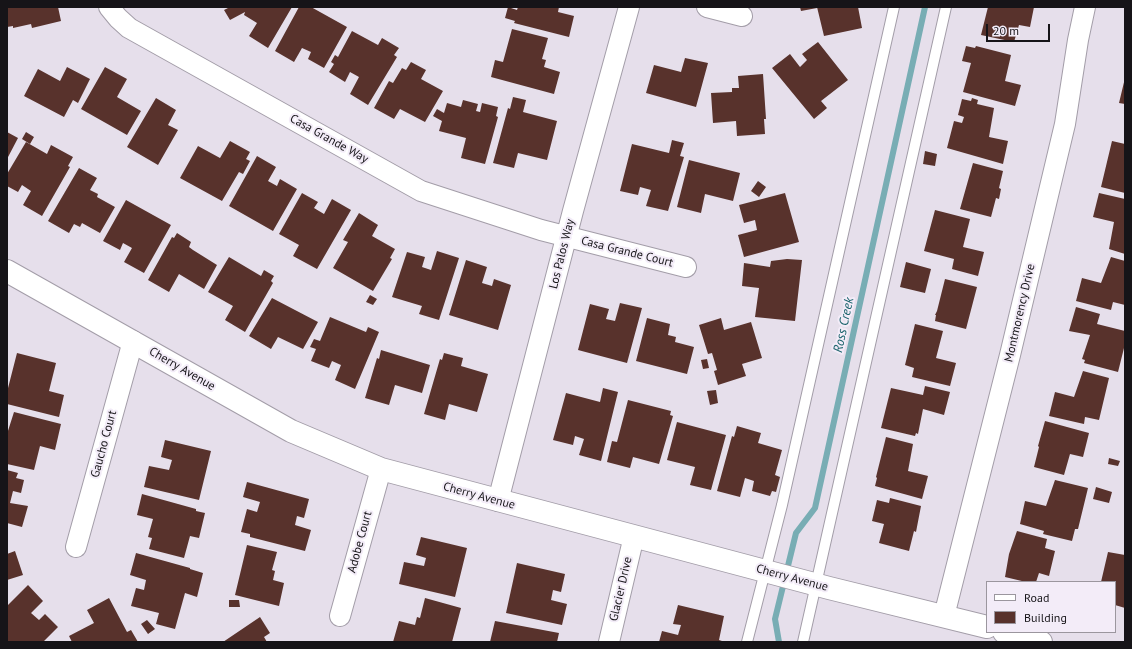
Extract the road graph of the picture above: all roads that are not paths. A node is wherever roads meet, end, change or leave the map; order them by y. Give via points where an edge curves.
1 (109, 7) edge
2 (629, 7) edge
3 (707, 7) edge
4 (894, 7) edge
5 (946, 7) edge
6 (1085, 7) edge
7 (742, 16) dead end
8 (567, 236) junction
9 (686, 267) dead end
10 (7, 271) edge
11 (133, 341) junction
12 (381, 469) junction
13 (498, 501) junction
14 (634, 536) junction
15 (76, 547) dead end
16 (768, 572) junction
17 (807, 582) junction
18 (340, 616) dead end
19 (944, 616) junction
20 (986, 627) edge
21 (1008, 633) edge
22 (609, 642) edge
23 (747, 642) edge
24 (803, 642) edge
25 (1041, 642) edge

1 - 8 street, Casa Grande Way via 129,28 421,191
2 - 8 street, Los Palos Way
3 - 7 street
4 - 16 lane
5 - 17 lane via 829,533
6 - 19 street, Montmorency Drive via 1064,124 1008,363
8 - 9 street, Casa Grande Court
8 - 13 street, Los Palos Way
10 - 11 street, Cherry Avenue
11 - 12 street, Cherry Avenue via 291,431
11 - 15 street, Gaucho Court
12 - 13 street, Cherry Avenue
12 - 18 street, Adobe Court
13 - 14 street, Cherry Avenue
14 - 16 street, Cherry Avenue
14 - 22 street, Glacier Drive
16 - 17 street, Cherry Avenue
16 - 23 lane
17 - 19 street, Cherry Avenue
17 - 24 lane
19 - 20 street, Cherry Avenue
21 - 25 street

